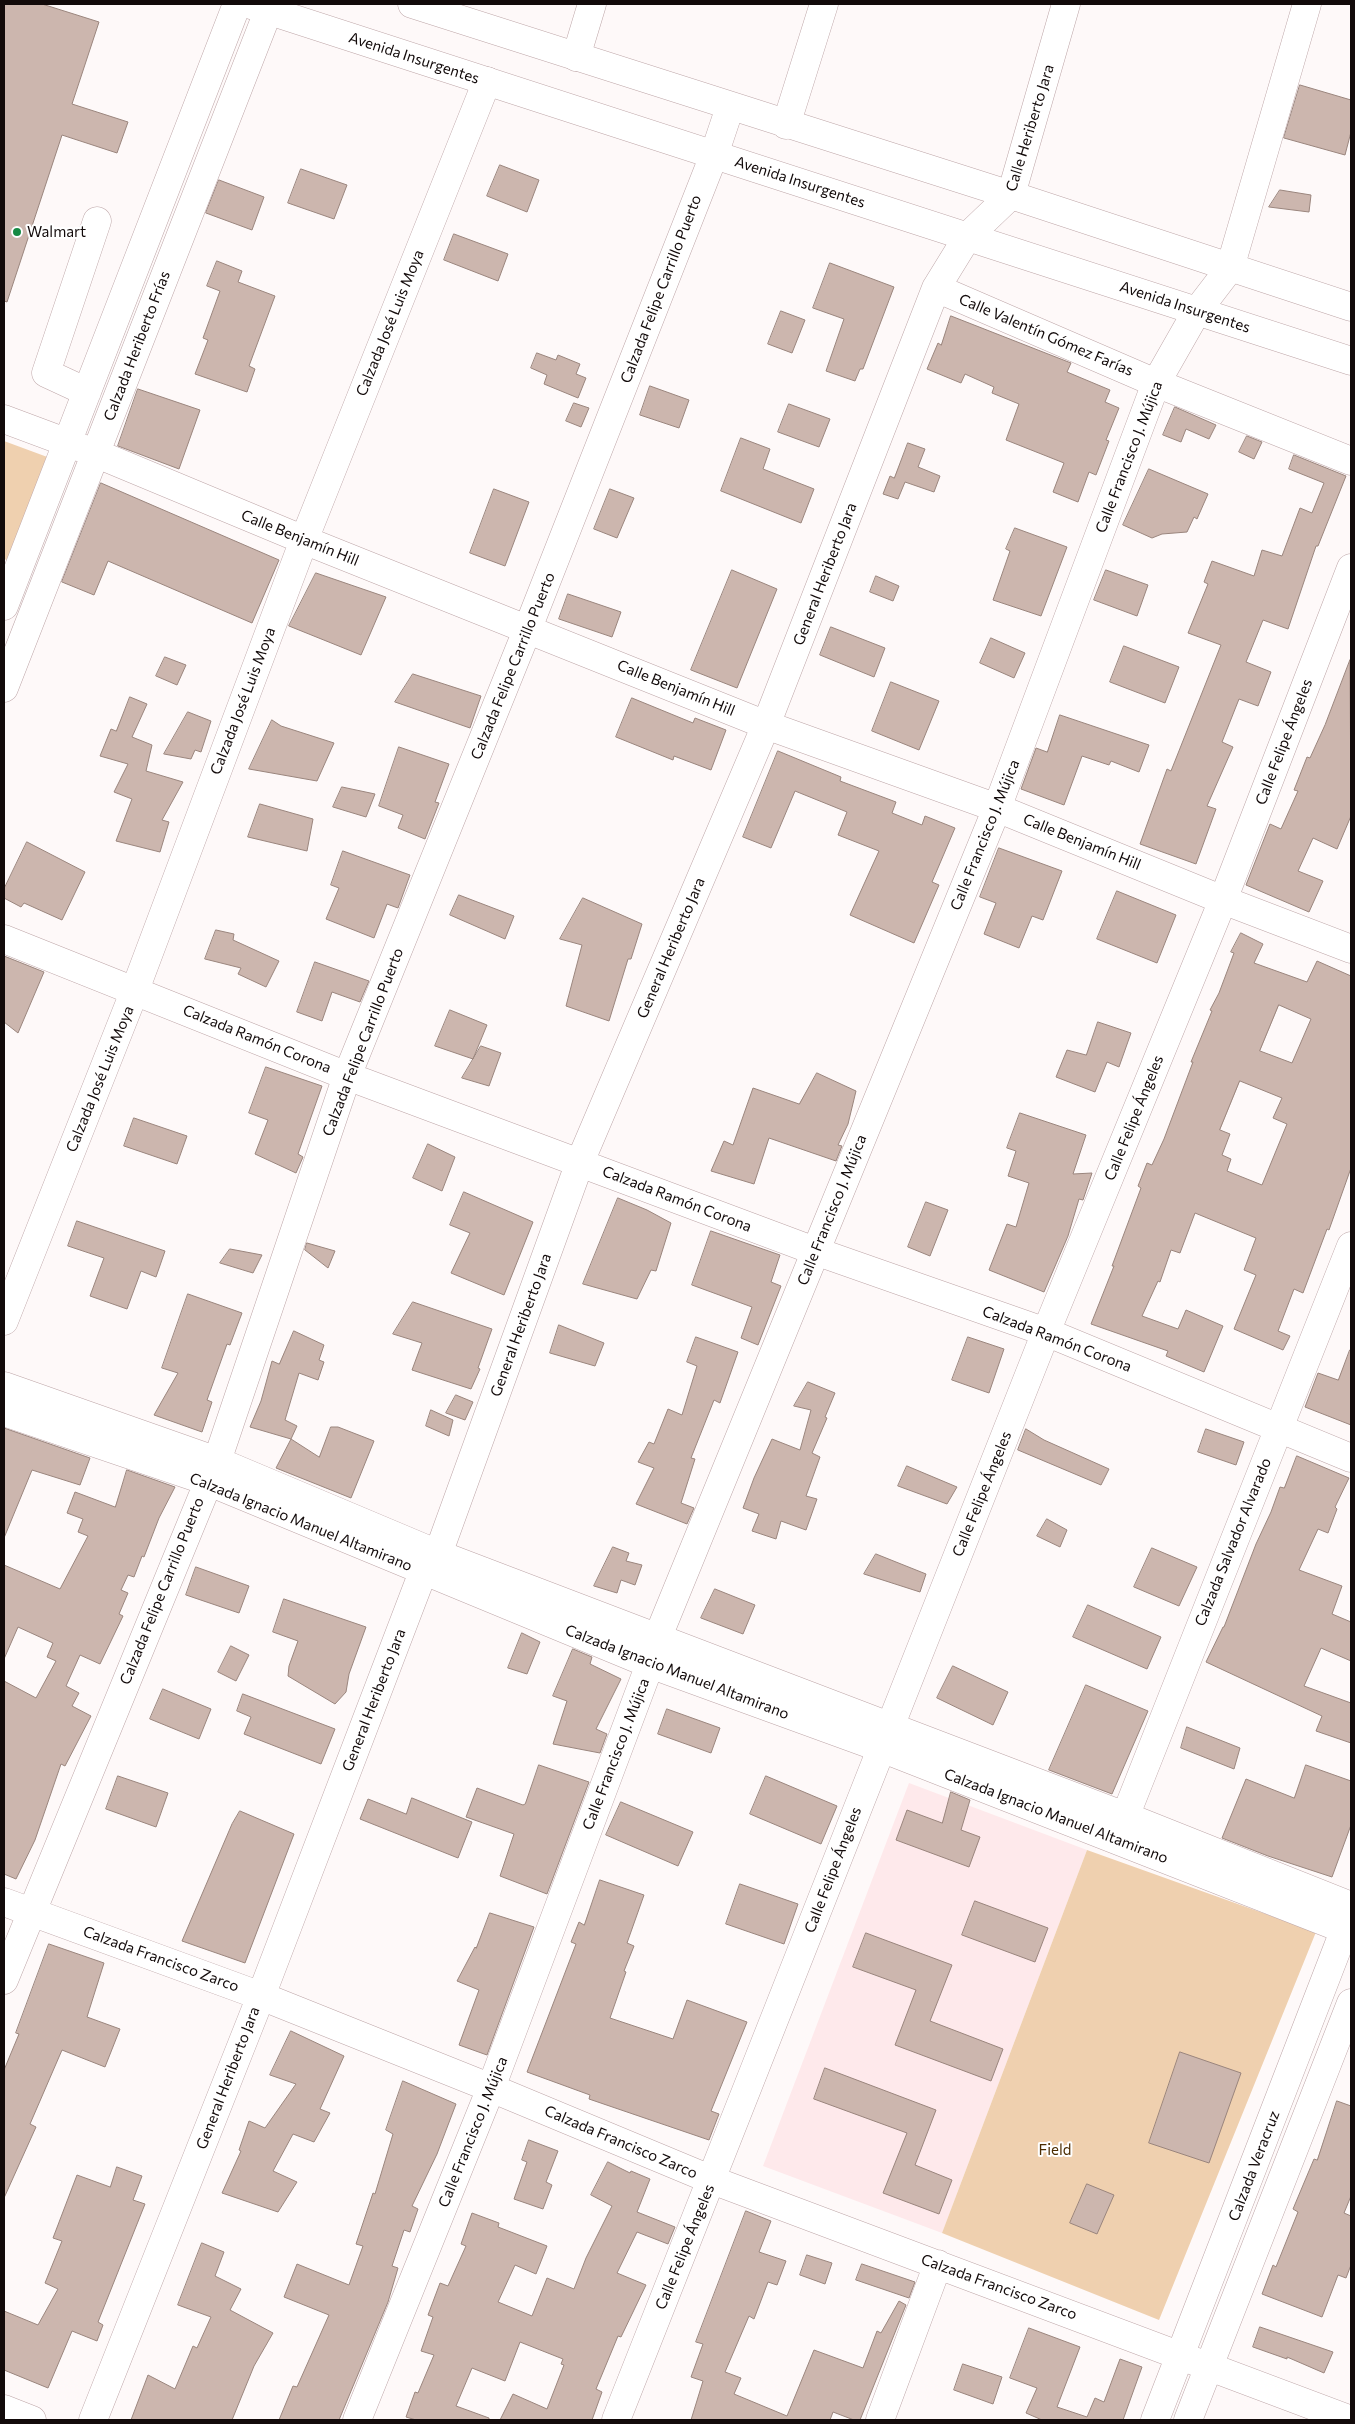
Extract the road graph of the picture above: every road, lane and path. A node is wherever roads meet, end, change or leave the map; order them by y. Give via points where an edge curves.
1 (237, 4) edge
2 (412, 4) edge
3 (592, 4) edge
4 (824, 4) edge
5 (1066, 4) edge
6 (1307, 4) edge
7 (262, 6) edge
8 (576, 57) junction
9 (487, 81) junction
10 (730, 107) junction
11 (786, 125) junction
12 (714, 155) junction
13 (1011, 195) junction
14 (97, 221) dead end
15 (968, 236) junction
16 (1230, 268) junction
17 (936, 288) junction
18 (1351, 307) edge
19 (1197, 311) junction
20 (1351, 361) edge
21 (1156, 382) junction
22 (86, 392) junction
23 (4, 419) edge
24 (67, 443) junction
25 (95, 453) junction
26 (1351, 461) edge
27 (304, 540) junction
28 (1351, 568) edge
29 (9, 577) edge
30 (4, 606) edge
31 (528, 628) junction
32 (4, 688) edge
33 (766, 724) junction
34 (997, 808) junction
35 (1223, 900) junction
36 (4, 939) edge
37 (1351, 949) edge
38 (135, 990) junction
39 (347, 1076) junction
40 (580, 1162) junction
41 (1351, 1246) edge
42 (815, 1251) junction
43 (4, 1322) edge
44 (1046, 1332) junction
45 (4, 1386) edge
46 (4, 1412) edge
47 (1278, 1428) junction
48 (1351, 1458) edge
49 (212, 1471) junction
50 (431, 1563) junction
51 (657, 1639) junction
52 (650, 1664) junction
53 (885, 1738) junction
54 (1121, 1827) junction
55 (4, 1902) edge
56 (31, 1912) junction
57 (1350, 1920) edge
58 (4, 1980) edge
59 (260, 1996) junction
60 (1351, 2003) edge
61 (491, 2088) junction
62 (712, 2180) junction
63 (938, 2264) junction
64 (1182, 2355) junction
65 (1209, 2365) junction
66 (4, 2409) edge
67 (32, 2420) edge
68 (94, 2420) edge
69 (357, 2420) edge
70 (616, 2420) edge
71 (880, 2420) edge
72 (1154, 2420) edge
73 (1188, 2420) edge
74 (1351, 2420) edge

1 - 22 street, Calzada Heriberto Frías
2 - 8 street
3 - 8 street
4 - 11 street
5 - 13 street, Calle Heriberto Jara
6 - 16 street, Calle Francisco J. Mújica
7 - 9 street, Avenida Insurgentes
7 - 25 street, Calzada Heriberto Frías
8 - 10 street
9 - 12 street, Avenida Insurgentes
9 - 27 street, Calzada José Luis Moya
10 - 11 street
10 - 12 street, Calzada Felipe Carrillo Puerto
11 - 13 street
12 - 15 street, Avenida Insurgentes
12 - 31 street, Calzada Felipe Carrillo Puerto
13 - 15 street, Calle Heriberto Jara
13 - 16 street
14 - 22 street via 46,372
15 - 17 street, General Heriberto Jara
15 - 19 street, Avenida Insurgentes
16 - 18 street
16 - 19 street, Calle Francisco J. Mújica
17 - 21 street, Calle Valentín Gómez Farías
17 - 33 street, General Heriberto Jara
19 - 20 street, Avenida Insurgentes
19 - 21 street, Calle Francisco J. Mújica
21 - 26 street, Calle Valentín Gómez Farías
21 - 34 street, Calle Francisco J. Mújica
22 - 24 street, Calzada Heriberto Frías
23 - 24 street, Calle Benjamín Hill
24 - 25 street, Calle Benjamín Hill
24 - 29 street, Calzada Heriberto Frías
25 - 27 street, Calle Benjamín Hill
25 - 32 street, Calzada Heriberto Frías
27 - 31 street, Calle Benjamín Hill
27 - 38 street, Calzada José Luis Moya
28 - 35 street, Calle Felipe Ángeles
29 - 30 street, Calzada Heriberto Frías
31 - 33 street, Calle Benjamín Hill
31 - 39 street, Calzada Felipe Carrillo Puerto
33 - 34 street, Calle Benjamín Hill
33 - 40 street, General Heriberto Jara
34 - 35 street, Calle Benjamín Hill
34 - 42 street, Calle Francisco J. Mújica
35 - 37 street, Calle Benjamín Hill
35 - 44 street, Calle Felipe Ángeles
36 - 38 street, Calzada Ramón Corona
38 - 39 street, Calzada Ramón Corona
38 - 43 street, Calzada José Luis Moya
39 - 40 street, Calzada Ramón Corona
39 - 49 street, Calzada Felipe Carrillo Puerto
40 - 42 street, Calzada Ramón Corona
40 - 50 street, General Heriberto Jara
41 - 47 street, Calzada Salvador Alvarado
42 - 44 street, Calzada Ramón Corona
42 - 51 street, Calle Francisco J. Mújica
44 - 47 street, Calzada Ramón Corona
44 - 53 street, Calle Felipe Ángeles
45 - 49 street, Calzada Ignacio Manuel Altamirano
46 - 49 street, Calzada Ignacio Manuel Altamirano
47 - 48 street, Calzada Ramón Corona
47 - 54 street, Calzada Salvador Alvarado
49 - 50 street, Calzada Ignacio Manuel Altamirano
49 - 56 street, Calzada Felipe Carrillo Puerto
50 - 51 street, Calzada Ignacio Manuel Altamirano
50 - 52 street, Calzada Ignacio Manuel Altamirano
50 - 59 street, General Heriberto Jara
51 - 52 street, Calle Francisco J. Mújica
51 - 53 street, Calzada Ignacio Manuel Altamirano
52 - 53 street, Calzada Ignacio Manuel Altamirano
52 - 61 street, Calle Francisco J. Mújica
53 - 54 street, Calzada Ignacio Manuel Altamirano
53 - 62 street, Calle Felipe Ángeles
54 - 57 street, Calzada Ignacio Manuel Altamirano
55 - 56 street, Calzada Francisco Zarco
56 - 58 street, Calzada Felipe Carrillo Puerto
56 - 59 street, Calzada Francisco Zarco
57 - 64 street, Calzada Veracruz
59 - 61 street, Calzada Francisco Zarco
59 - 68 street, General Heriberto Jara
60 - 65 street, Calzada Veracruz
61 - 62 street, Calzada Francisco Zarco
61 - 69 street, Calle Francisco J. Mújica
62 - 63 street, Calzada Francisco Zarco
62 - 70 street, Calle Felipe Ángeles
63 - 64 street, Calzada Francisco Zarco
63 - 71 street
64 - 65 street, Calzada Francisco Zarco
64 - 72 street, Calzada Veracruz
65 - 73 street, Calzada Veracruz
65 - 74 street, Calzada Francisco Zarco
66 - 67 street

